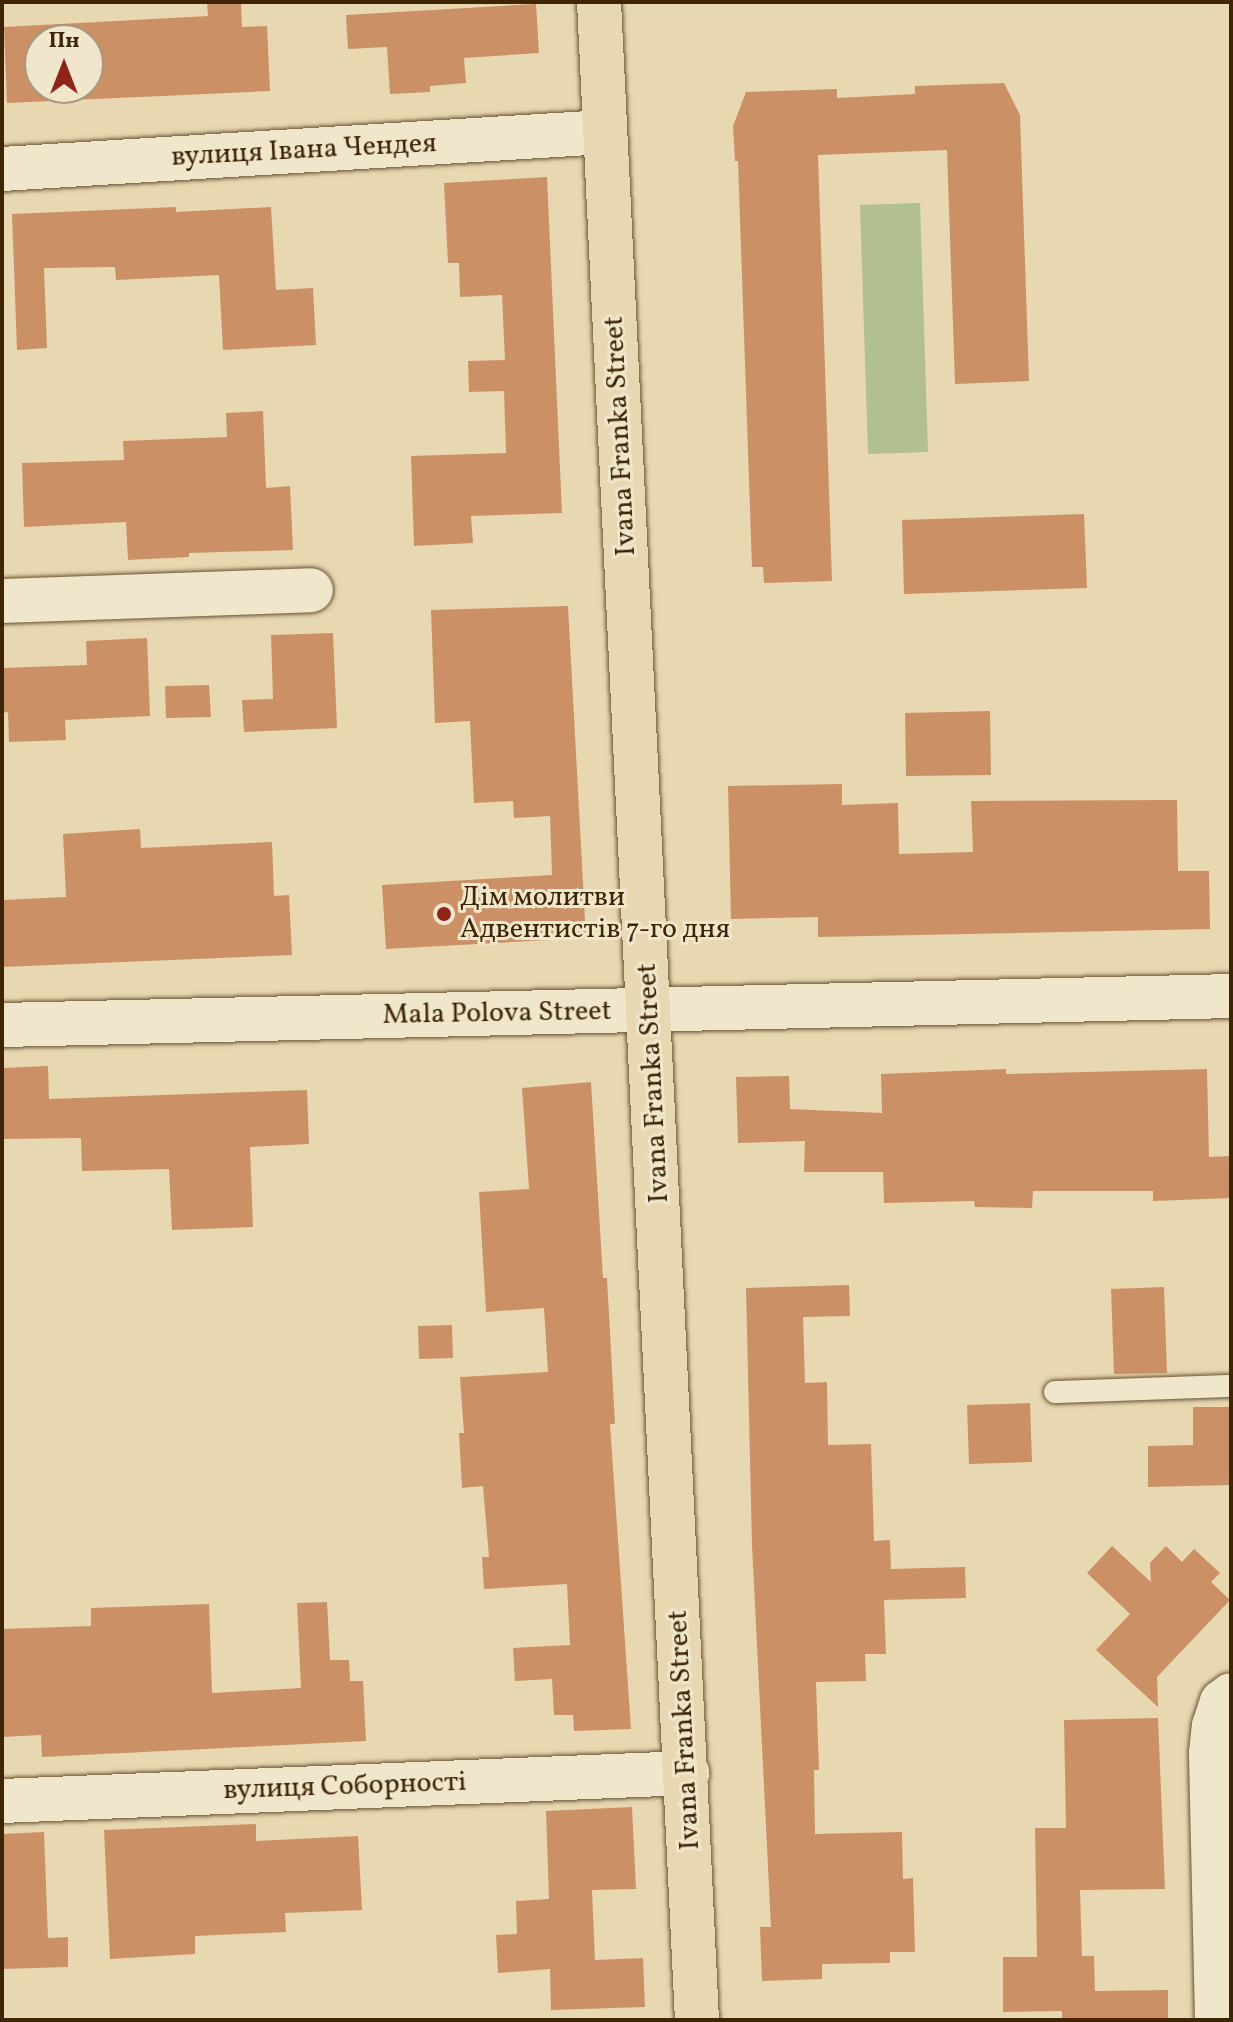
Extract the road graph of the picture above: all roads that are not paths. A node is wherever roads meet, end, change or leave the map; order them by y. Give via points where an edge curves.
1 (599, 2) edge
2 (605, 132) junction
3 (2, 169) edge
4 (311, 590) dead end
5 (2, 601) edge
6 (1231, 996) edge
7 (651, 1010) junction
8 (2, 1025) edge
9 (1231, 1386) edge
10 (1055, 1392) dead end
11 (1231, 1695) edge
12 (687, 1773) junction
13 (2, 1801) edge
14 (697, 2020) edge
15 (1217, 2020) edge

1 - 2 main road, Ivana Franka Street
2 - 3 street, вулиця Івана Чендея
2 - 7 main road, Ivana Franka Street
4 - 5 street
6 - 7 street, Mala Polova Street
7 - 8 street, Mala Polova Street
7 - 12 main road, Ivana Franka Street
9 - 10 lane
11 - 15 street via 1222,1702 1211,1753
12 - 13 street, вулиця Соборності
12 - 14 main road, Ivana Franka Street

